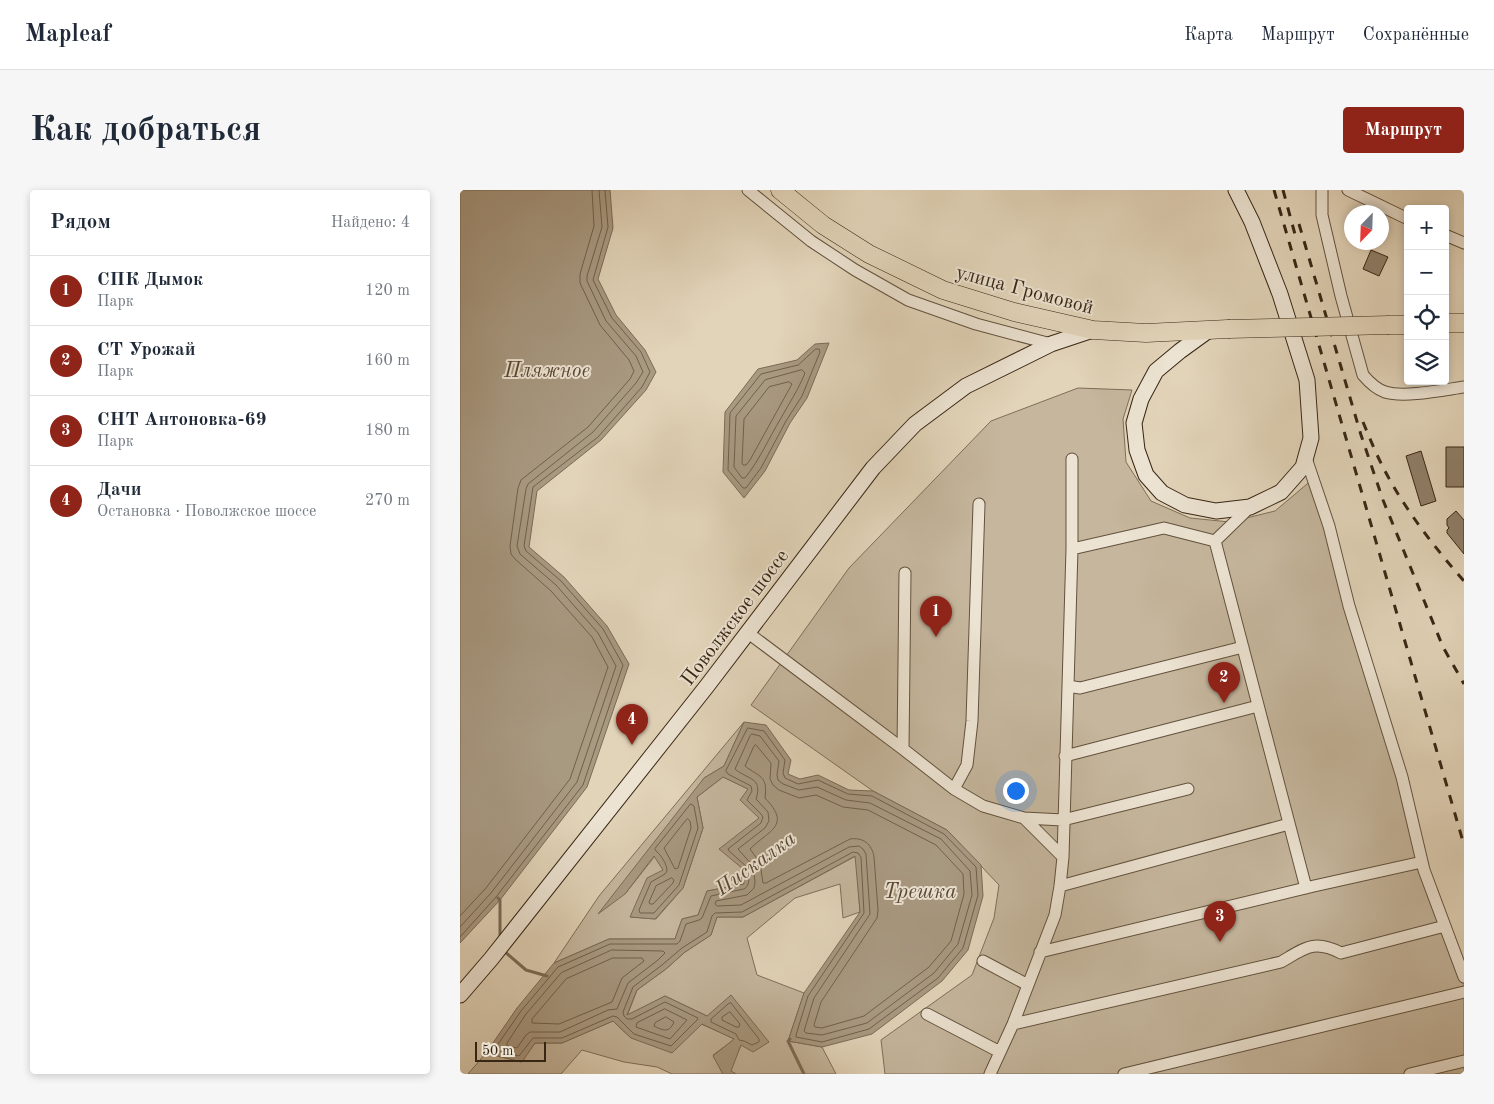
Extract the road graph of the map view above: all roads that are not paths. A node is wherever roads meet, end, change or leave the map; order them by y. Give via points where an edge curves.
1 (748, 190) edge
2 (780, 190) edge
3 (1236, 190) edge
4 (1322, 190) edge
5 (1348, 190) edge
6 (1404, 217) edge
7 (1449, 237) edge
8 (1464, 243) edge
9 (1449, 323) edge
10 (1464, 323) edge
11 (1404, 325) edge
12 (1094, 330) junction
13 (1209, 330) junction
14 (1051, 344) junction
15 (1464, 387) edge
16 (1306, 458) junction
17 (1072, 459) dead end
18 (979, 504) dead end
19 (1250, 507) junction
20 (1215, 540) junction
21 (1072, 549) junction
22 (905, 573) dead end
23 (747, 632) junction
24 (1243, 647) junction
25 (1068, 686) junction
26 (1258, 706) junction
27 (903, 749) junction
28 (1065, 756) junction
29 (1188, 789) dead end
30 (954, 790) junction
31 (1024, 818) junction
32 (1063, 820) junction
33 (1289, 824) junction
34 (1063, 857) junction
35 (1422, 862) junction
36 (1060, 886) junction
37 (1306, 888) junction
38 (1445, 926) junction
39 (1040, 952) junction
40 (983, 961) dead end
41 (1464, 977) edge
42 (1028, 985) junction
43 (1464, 992) edge
44 (460, 995) edge
45 (927, 1014) dead end
46 (1013, 1024) junction
47 (1000, 1052) junction
48 (1464, 1061) edge
49 (990, 1074) edge
50 (1124, 1074) edge
51 (1410, 1074) edge

1 - 14 street via 811,241 908,300 976,324
2 - 12 main road, улица Громовой via 869,254 943,290 1014,312
3 - 16 main road via 1280,294 1307,380 1311,438
4 - 15 street via 1322,215 1363,375 1385,392 1404,394
5 - 6 street
7 - 8 street
9 - 10 main road
11 - 13 main road, улица Громовой, bridge
12 - 13 main road, улица Громовой via 1146,333
12 - 14 main road, Поволжское шоссе
13 - 19 main road via 1156,371 1141,399 1134,423 1137,450 1151,481 1162,493 1185,505 1216,511
14 - 23 main road, Поволжское шоссе via 966,386 915,424 873,468
16 - 19 main road via 1303,468 1281,492
16 - 35 street via 1330,526 1349,606 1402,777
17 - 21 street
18 - 30 street via 972,721 967,765
19 - 20 street
20 - 21 street via 1164,528
20 - 24 street
21 - 25 street
22 - 27 street
23 - 27 street
23 - 44 main road, Поволжское шоссе
24 - 25 street via 1080,688
24 - 26 street
25 - 28 street
26 - 28 street
26 - 33 street
27 - 30 street
28 - 32 street
29 - 32 street
30 - 31 street via 983,806
31 - 32 street
31 - 34 street
32 - 34 street
33 - 36 street
33 - 37 street
34 - 36 street
35 - 37 street
35 - 38 street
36 - 39 street via 1055,915
37 - 39 street
38 - 41 street
38 - 46 street via 1340,953 1330,947 1312,945 1282,962
39 - 42 street
40 - 42 street
42 - 46 street
43 - 50 street
45 - 47 street
46 - 47 street
47 - 49 street
48 - 51 street

